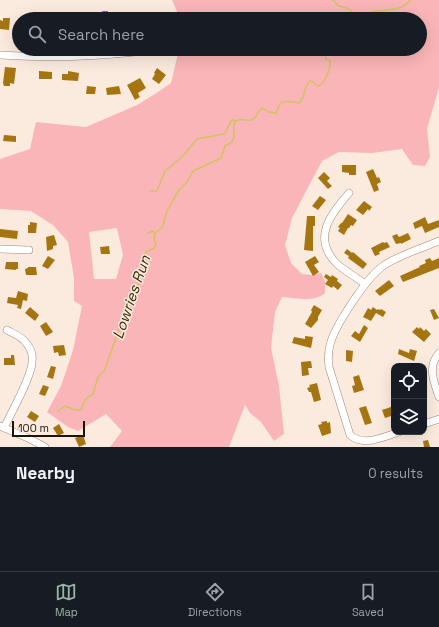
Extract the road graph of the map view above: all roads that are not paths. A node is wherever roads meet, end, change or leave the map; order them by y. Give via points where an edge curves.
1 (0, 55) edge
2 (12, 55) edge
3 (32, 56) edge
4 (102, 56) edge
5 (349, 193) dead end
6 (439, 241) edge
7 (0, 249) edge
8 (29, 250) dead end
9 (365, 284) junction
10 (7, 330) dead end
11 (439, 353) edge
12 (439, 397) edge
13 (439, 419) edge
14 (427, 423) edge
15 (2, 427) edge
16 (391, 434) edge
17 (45, 447) edge

1 - 2 street
3 - 4 street
5 - 9 street via 329,219 326,242 330,254 338,264
6 - 9 street via 387,263
7 - 8 street
9 - 16 street via 332,338 329,366 350,435 356,440 366,442
10 - 15 street via 27,344 32,361 28,376
11 - 12 street via 434,359 432,372
13 - 14 street
15 - 17 street

